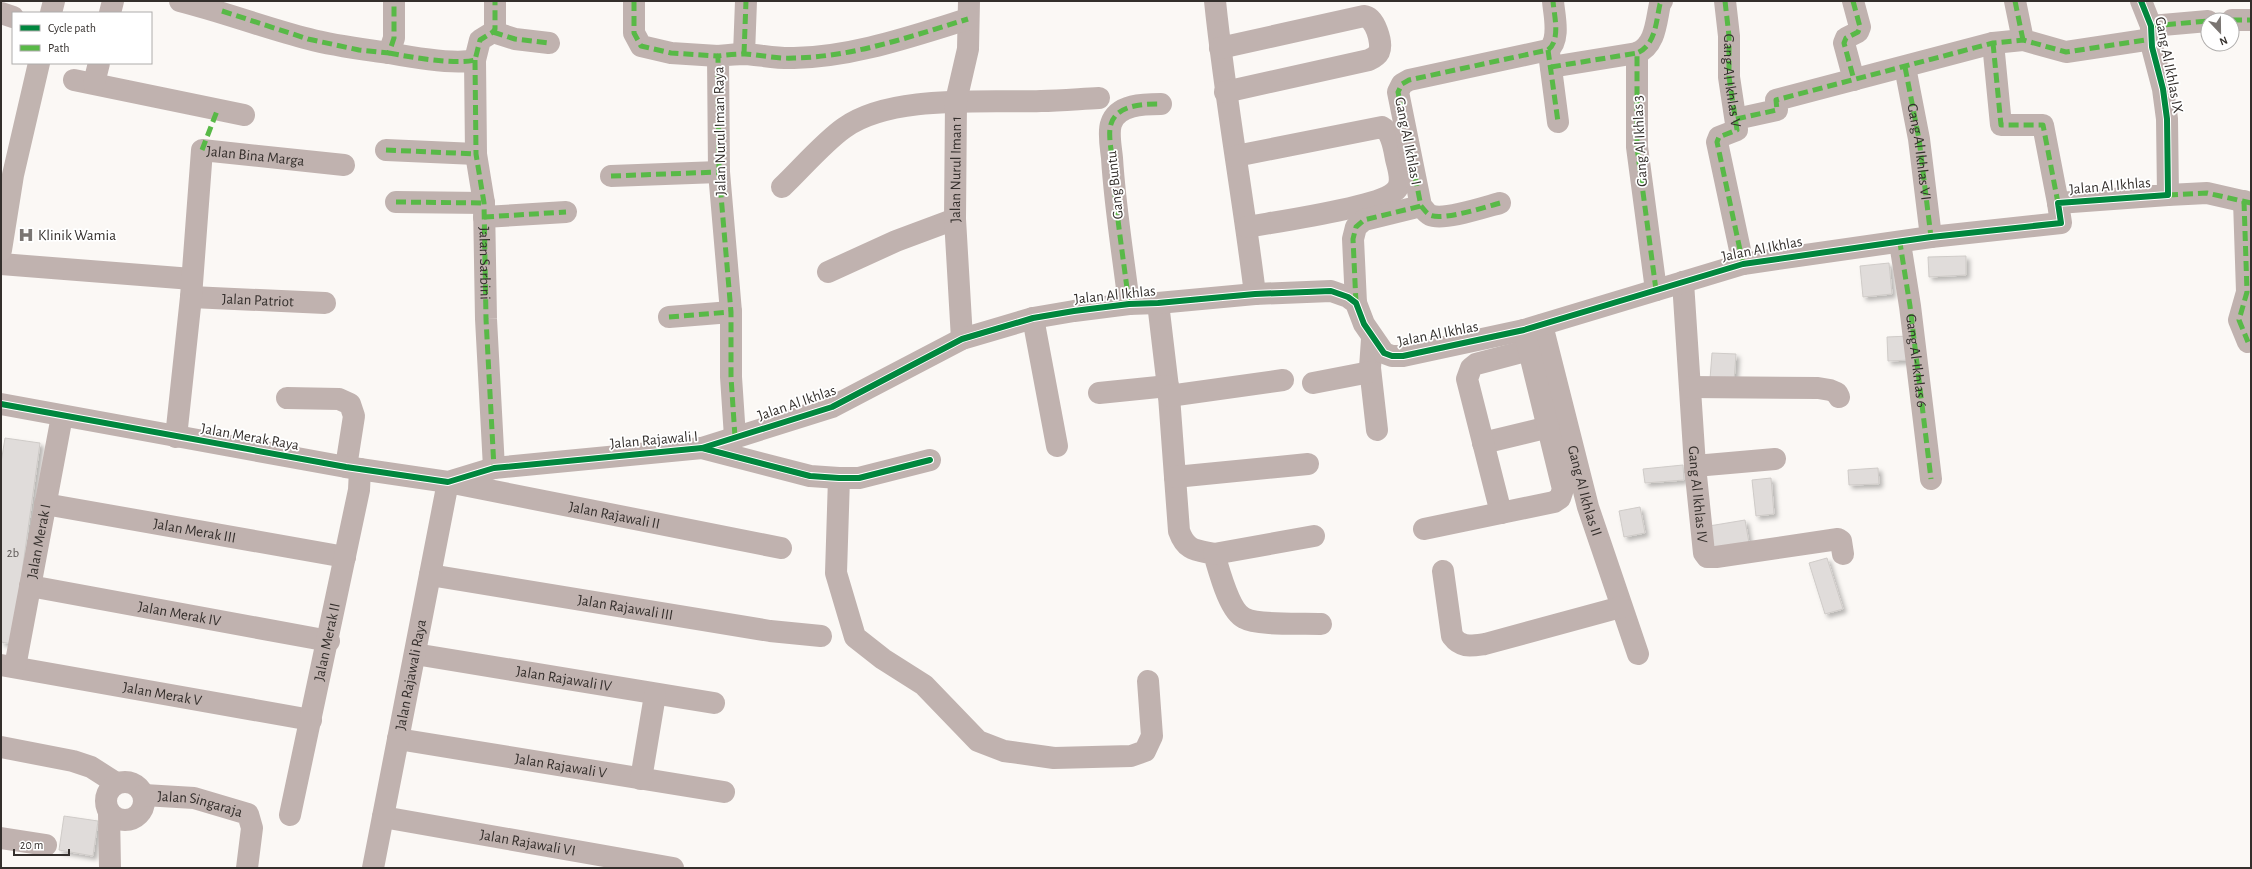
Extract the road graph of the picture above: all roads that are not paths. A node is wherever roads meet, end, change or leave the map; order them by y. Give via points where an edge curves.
1 (54, 1) edge
2 (113, 1) edge
3 (180, 1) edge
4 (394, 1) edge
5 (495, 1) edge
6 (634, 1) edge
7 (746, 1) edge
8 (1215, 1) edge
9 (1553, 1) edge
10 (1662, 1) edge
11 (1725, 1) edge
12 (1853, 1) edge
13 (2016, 1) edge
14 (2142, 1) edge
15 (224, 6) edge
16 (969, 10) edge
17 (51, 12) edge
18 (110, 12) edge
19 (1, 13) edge
20 (12, 17) edge
21 (2240, 20) edge
22 (2251, 20) edge
23 (2200, 23) edge
24 (493, 32) junction
25 (2152, 33) junction
26 (2023, 40) junction
27 (549, 43) dead end
28 (1993, 43) junction
29 (1220, 48) junction
30 (389, 53) junction
31 (1637, 53) junction
32 (744, 54) junction
33 (718, 56) junction
34 (1549, 58) junction
35 (475, 60) junction
36 (40, 64) edge
37 (1905, 67) junction
38 (89, 75) edge
39 (1854, 80) junction
40 (1225, 92) junction
41 (1099, 98) dead end
42 (956, 101) junction
43 (1161, 104) dead end
44 (244, 115) dead end
45 (1736, 119) junction
46 (1558, 122) dead end
47 (386, 150) dead end
48 (476, 154) junction
49 (1236, 156) junction
50 (344, 165) dead end
51 (718, 172) junction
52 (7, 174) edge
53 (611, 176) dead end
54 (782, 187) dead end
55 (2167, 189) junction
56 (396, 202) dead end
57 (2247, 202) edge
58 (1500, 203) dead end
59 (2058, 203) junction
60 (1421, 206) junction
61 (484, 210) junction
62 (566, 212) dead end
63 (955, 219) junction
64 (1247, 227) junction
65 (1931, 237) junction
66 (1900, 243) junction
67 (1, 250) edge
68 (1, 264) edge
69 (1743, 264) junction
70 (828, 272) dead end
71 (1683, 282) junction
72 (191, 288) junction
73 (1656, 290) junction
74 (1255, 294) junction
75 (324, 303) dead end
76 (1158, 303) junction
77 (1356, 303) junction
78 (1129, 304) junction
79 (731, 312) junction
80 (669, 317) dead end
81 (1032, 318) junction
82 (1532, 335) junction
83 (962, 339) junction
84 (1372, 339) junction
85 (2248, 342) dead end
86 (1370, 372) junction
87 (1283, 380) dead end
88 (1313, 383) dead end
89 (1690, 386) junction
90 (1168, 391) junction
91 (1099, 393) dead end
92 (1839, 397) dead end
93 (287, 398) dead end
94 (1, 404) edge
95 (62, 416) junction
96 (1550, 427) junction
97 (1377, 430) dead end
98 (176, 437) junction
99 (736, 437) junction
100 (1482, 443) junction
101 (1057, 446) dead end
102 (702, 448) junction
103 (1775, 459) dead end
104 (930, 460) dead end
105 (1308, 464) dead end
106 (1695, 466) junction
107 (353, 468) junction
108 (494, 468) junction
109 (1175, 476) junction
110 (839, 478) junction
111 (1931, 479) dead end
112 (448, 482) junction
113 (45, 504) junction
114 (1501, 513) junction
115 (1424, 529) dead end
116 (1314, 536) dead end
117 (781, 548) dead end
118 (1214, 554) junction
119 (1843, 554) dead end
120 (345, 557) junction
121 (1443, 572) dead end
122 (430, 575) junction
123 (30, 586) junction
124 (1620, 607) junction
125 (1321, 624) dead end
126 (821, 636) dead end
127 (329, 641) junction
128 (415, 654) junction
129 (1638, 654) dead end
130 (8, 666) edge
131 (1148, 681) dead end
132 (655, 695) junction
133 (714, 703) dead end
134 (311, 720) junction
135 (398, 739) junction
136 (1, 746) edge
137 (641, 779) junction
138 (116, 783) junction
139 (724, 792) dead end
140 (144, 795) junction
141 (109, 813) junction
142 (290, 815) dead end
143 (383, 817) junction
144 (1, 838) edge
145 (46, 845) dead end
146 (110, 868) edge
147 (247, 868) edge
148 (373, 868) edge
149 (673, 868) edge

1 - 17 main road
2 - 18 street
3 - 15 street
4 - 30 street via 394,38
5 - 24 street via 496,24
6 - 33 street via 634,33 641,46 671,53
7 - 32 street
8 - 29 street
9 - 34 street via 1555,38
10 - 31 street via 1652,40
11 - 45 street, Gang Al Ikhlas V via 1729,36 1729,77
12 - 39 street via 1860,26 1858,32 1846,38 1844,43
13 - 26 street
14 - 25 street, Gang Al Ikhlas IX
15 - 30 street via 308,39 359,50
16 - 32 street, Jalan Nurul Iman Raya via 911,36 823,55 793,58
16 - 42 street, Jalan Nurul Iman 1 via 968,49
19 - 20 street
21 - 22 street
23 - 25 street
24 - 27 street via 515,39
24 - 35 street, Jalan Sarbini via 480,40
25 - 26 street via 2066,52
25 - 55 street, Gang Al Ikhlas IX via 2167,119
26 - 28 street
28 - 37 street
28 - 59 street via 2001,125 2044,125
29 - 40 street
29 - 40 street via 1364,16 1373,20 1380,47 1377,55 1369,60
30 - 35 street via 465,62
31 - 34 street
31 - 73 street, Gang Al Ikhlas 3 via 1637,146
32 - 33 street, Jalan Nurul Iman Raya
33 - 51 street, Jalan Nurul Iman Raya
34 - 46 street
34 - 60 street, Gang Al Ikhlas I via 1409,80 1402,84 1398,95
35 - 48 street, Jalan Sarbini
36 - 52 main road
37 - 39 street
37 - 65 street, Gang Al Ikhlas VI via 1919,139
38 - 44 street via 217,111
39 - 45 street via 1776,100 1777,110
40 - 49 street
41 - 42 street
42 - 54 street via 876,112 844,128
42 - 63 street, Jalan Nurul Iman 1
43 - 78 street, Gang Buntu via 1141,104 1129,108 1118,114 1111,124 1113,171
45 - 69 street, Gang Al Ikhlas V via 1735,132 1719,136 1717,142
47 - 48 street
48 - 61 street, Jalan Sarbini
49 - 64 street
49 - 64 street via 1382,127 1388,132 1400,178 1398,188 1393,194 1382,199
50 - 72 street, Jalan Bina Marga via 202,150
51 - 53 street
51 - 79 street, Jalan Nurul Iman Raya
52 - 67 main road
55 - 57 street, Jalan Al Ikhlas via 2207,193
55 - 59 street, Jalan Al Ikhlas
56 - 61 street
57 - 85 street via 2247,292 2239,320
58 - 60 street via 1438,216 1431,216
59 - 65 street, Jalan Al Ikhlas via 2061,223
60 - 77 street, Gang Al Ikhlas I via 1364,220 1356,227
61 - 62 street
61 - 108 street, Jalan Sarbini via 486,319
63 - 70 street via 896,241
63 - 83 street, Jalan Nurul Iman 1
64 - 74 street
65 - 66 street, Jalan Al Ikhlas
66 - 69 street, Jalan Al Ikhlas
66 - 111 street, Gang Al-Ikhlas 6
68 - 72 street
69 - 71 street, Jalan Al Ikhlas
71 - 73 street, Jalan Al Ikhlas
71 - 89 street, Gang Al Ikhlas IV
72 - 75 street, Jalan Patriot
72 - 98 street, Jalan Bina Marga
73 - 82 street, Jalan Al Ikhlas
74 - 76 street, Jalan Al Ikhlas
74 - 77 street, Jalan Al Ikhlas via 1331,291 1348,296
76 - 78 street, Jalan Al Ikhlas
76 - 90 street
77 - 84 street, Jalan Al Ikhlas
78 - 81 street, Jalan Al Ikhlas
79 - 80 street
79 - 99 street, Jalan Nurul Iman Raya
81 - 83 street, Jalan Al Ikhlas
81 - 101 street
82 - 84 street, Jalan Al Ikhlas via 1403,356 1384,353
82 - 96 street
82 - 100 street via 1476,364 1469,372 1468,384
82 - 124 street, Gang Al Ikhlas II
83 - 99 street, Jalan Al Ikhlas via 832,407
84 - 86 street
86 - 88 street
86 - 97 street
87 - 90 street
89 - 92 street via 1818,388 1833,391
89 - 106 street, Gang Al Ikhlas IV
90 - 91 street
90 - 109 street
93 - 107 street, Jalan Merak II via 339,399 350,404 354,416
94 - 95 street, Jalan Merak Raya
95 - 98 street, Jalan Merak Raya
95 - 113 street, Jalan Merak I
96 - 100 street
96 - 114 street via 1563,489 1560,498 1554,502
98 - 107 street, Jalan Merak Raya
99 - 102 street, Jalan Al Ikhlas
100 - 114 street
102 - 108 street, Jalan Rajawali I
102 - 110 street, Jalan Rajawali I via 810,476
103 - 106 street
104 - 110 street, Jalan Rajawali I via 880,474
105 - 109 street
106 - 119 street, Gang Al Ikhlas IV via 1703,548 1707,557 1838,539 1841,541
107 - 112 street, Jalan Merak Raya
107 - 120 street, Jalan Merak II via 359,490
108 - 112 street, Jalan Merak Raya
109 - 118 street via 1179,531 1186,546
110 - 131 street via 836,573 855,637 924,685 978,741 1004,751 1054,758 1131,756 1145,751 1152,736
112 - 117 street, Jalan Rajawali II
112 - 122 street, Jalan Rajawali Raya
113 - 120 street, Jalan Merak III
113 - 123 street, Jalan Merak I
114 - 115 street
116 - 118 street
118 - 125 street via 1235,609 1243,618 1256,622
120 - 127 street, Jalan Merak II
121 - 124 street via 1452,636 1457,643 1465,646 1485,644
122 - 126 street, Jalan Rajawali III via 770,631
122 - 128 street, Jalan Rajawali Raya
123 - 127 street, Jalan Merak IV
123 - 130 street, Jalan Merak I
124 - 129 street, Gang Al Ikhlas II
127 - 134 street, Jalan Merak II
128 - 132 street, Jalan Rajawali IV
128 - 135 street, Jalan Rajawali Raya
130 - 134 street, Jalan Merak V
132 - 133 street, Jalan Rajawali IV
132 - 137 street
134 - 142 street, Jalan Merak II
135 - 137 street, Jalan Rajawali V
135 - 143 street, Jalan Rajawali Raya
136 - 138 street via 73,761 91,767
137 - 139 street, Jalan Rajawali V
138 - 140 street via 136,784
138 - 141 street via 111,787 105,800
140 - 141 street via 143,809 134,818 120,820
140 - 147 street, Jalan Singaraja via 194,798 248,814 252,828
141 - 146 street
143 - 148 street, Jalan Rajawali Raya
143 - 149 street, Jalan Rajawali VI
144 - 145 street

